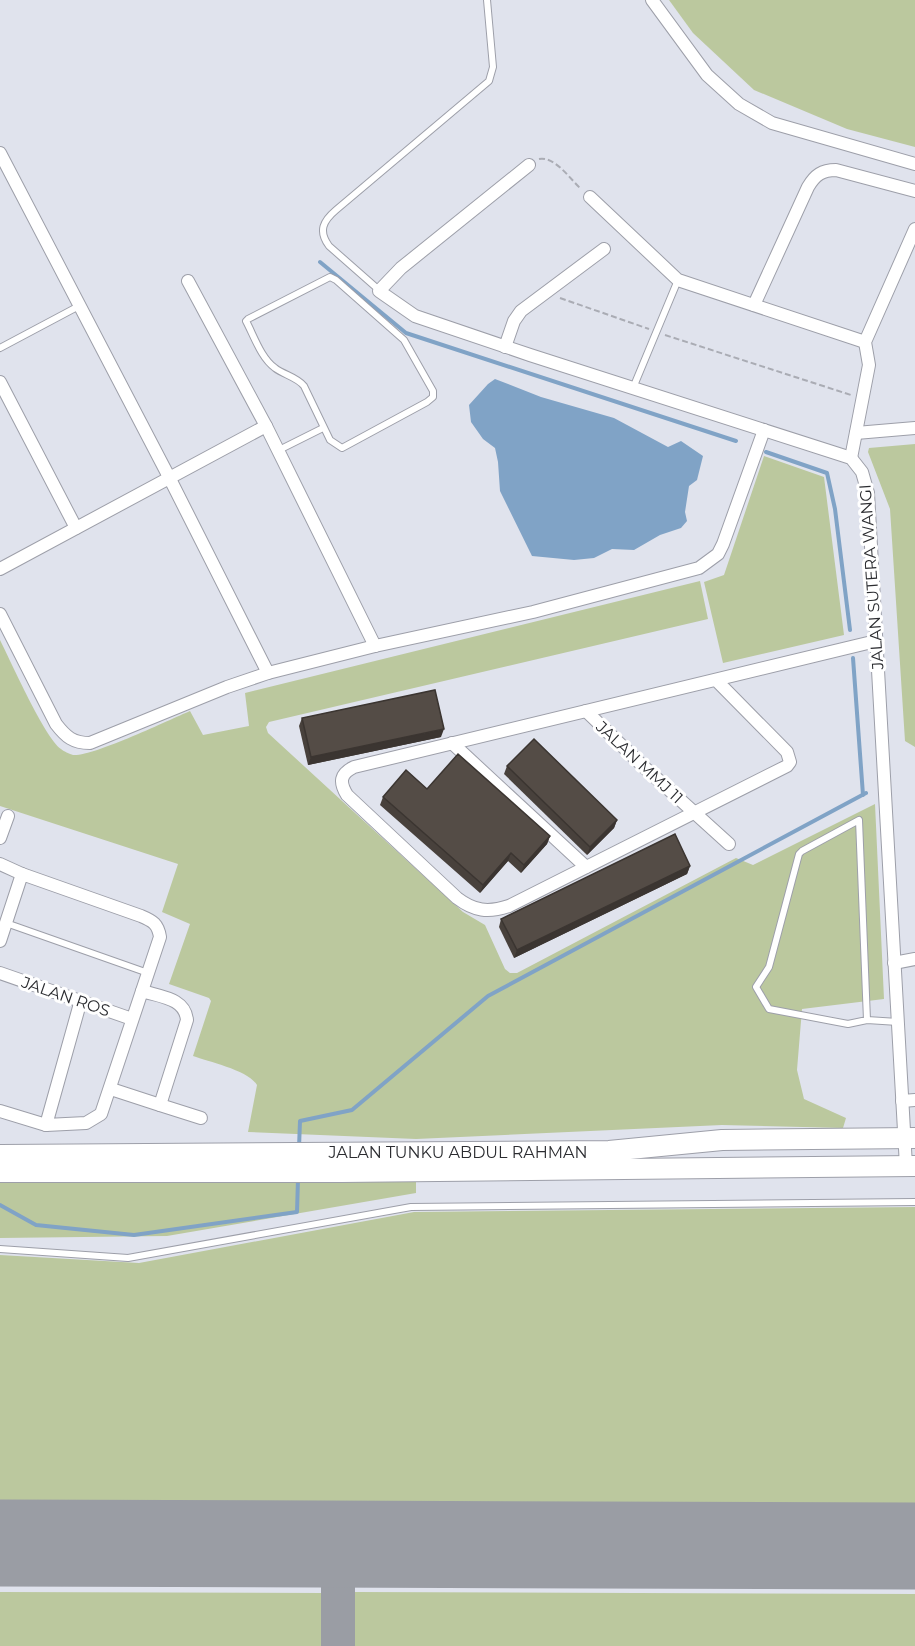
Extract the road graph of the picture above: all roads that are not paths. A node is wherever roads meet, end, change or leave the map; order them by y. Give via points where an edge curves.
1 (487, 0) edge
2 (652, 0) edge
3 (0, 153) edge
4 (915, 164) edge
5 (529, 165) dead end
6 (915, 191) edge
7 (590, 197) road end
8 (915, 229) edge
9 (604, 249) dead end
10 (678, 280) junction
11 (188, 281) dead end
12 (379, 291) junction
13 (754, 305) junction
14 (79, 306) junction
15 (864, 342) junction
16 (505, 347) junction
17 (0, 348) edge
18 (1, 388) edge
19 (633, 388) junction
20 (266, 426) junction
21 (323, 428) junction
22 (915, 428) edge
23 (764, 430) junction
24 (856, 433) junction
25 (279, 450) junction
26 (851, 458) junction
27 (170, 477) junction
28 (76, 528) junction
29 (0, 569) edge
30 (0, 614) edge
31 (876, 641) junction
32 (375, 646) junction
33 (268, 673) junction
34 (716, 680) junction
35 (586, 711) junction
36 (452, 743) junction
37 (695, 813) junction
38 (8, 816) dead end
39 (0, 838) edge
40 (729, 844) dead end
41 (0, 864) edge
42 (586, 867) junction
43 (22, 874) junction
44 (6, 923) junction
45 (0, 941) edge
46 (915, 959) edge
47 (894, 963) junction
48 (0, 973) edge
49 (149, 974) junction
50 (142, 992) junction
51 (81, 1000) junction
52 (132, 1019) junction
53 (867, 1020) junction
54 (898, 1022) junction
55 (111, 1089) junction
56 (909, 1101) edge
57 (159, 1105) junction
58 (0, 1111) edge
59 (201, 1118) dead end
60 (46, 1125) junction
61 (910, 1138) edge
62 (0, 1155) edge
63 (282, 1162) junction
64 (343, 1162) junction
65 (910, 1166) edge
66 (0, 1172) edge
67 (915, 1202) edge
68 (0, 1249) edge

1 - 12 lane via 493,67 489,81 325,219 322,226 323,238 329,246
2 - 4 street via 707,75 747,109 772,123
3 - 14 street
5 - 12 street via 401,268
6 - 13 street via 836,170 820,173 808,187
7 - 10 street
8 - 15 street
9 - 16 street via 521,311
10 - 13 street
10 - 19 lane
11 - 20 street
12 - 16 street via 415,316
13 - 15 street
14 - 17 lane
14 - 27 street
15 - 24 street via 868,365
16 - 19 street
18 - 28 street
19 - 23 street
20 - 25 street
20 - 27 street
21 - 21 lane via 330,440 342,448 433,397 404,340 330,278 246,321 268,362 304,386
21 - 25 lane
22 - 24 street
23 - 26 street
23 - 32 street via 723,544 718,554 699,568 533,612
24 - 26 street
25 - 32 street
26 - 31 street, JALAN SUTERA WANGI via 862,472 868,493
27 - 28 street
27 - 33 street
28 - 29 street
30 - 33 street via 56,724 77,743 90,742
31 - 34 street
31 - 47 street, JALAN SUTERA WANGI
32 - 33 street
34 - 35 street
34 - 37 street via 787,752 790,762
35 - 36 street
35 - 37 street, JALAN MMJ 11
36 - 42 street
36 - 42 street via 354,767 341,777 342,787 457,898 480,910 509,906
37 - 40 street, JALAN MMJ 11
37 - 42 street
38 - 39 street
41 - 43 street
43 - 44 street
43 - 49 street via 154,921 160,937
44 - 45 street
44 - 49 lane
46 - 47 street
47 - 54 street, JALAN SUTERA WANGI
48 - 51 street, JALAN ROS
49 - 50 street
50 - 52 street
50 - 57 street via 182,1004 188,1020
51 - 52 street, JALAN ROS
51 - 60 street
52 - 55 street
53 - 53 lane via 859,820 799,854 769,968 756,987 769,1009 849,1024
53 - 54 lane
54 - 56 street, JALAN SUTERA WANGI
55 - 57 street
55 - 60 street via 101,1114 94,1120 86,1124
56 - 61 street, JALAN SUTERA WANGI
57 - 59 street
58 - 60 street
61 - 64 main road, JALAN TUNKU ABDUL RAHMAN via 722,1140 609,1151
61 - 65 street, JALAN SUTERA WANGI
62 - 63 main road, JALAN TUNKU ABDUL RAHMAN
63 - 64 main road, JALAN TUNKU ABDUL RAHMAN
63 - 66 main road, JALAN TUNKU ABDUL RAHMAN
64 - 65 main road, JALAN TUNKU ABDUL RAHMAN
67 - 68 lane via 411,1207 128,1258

